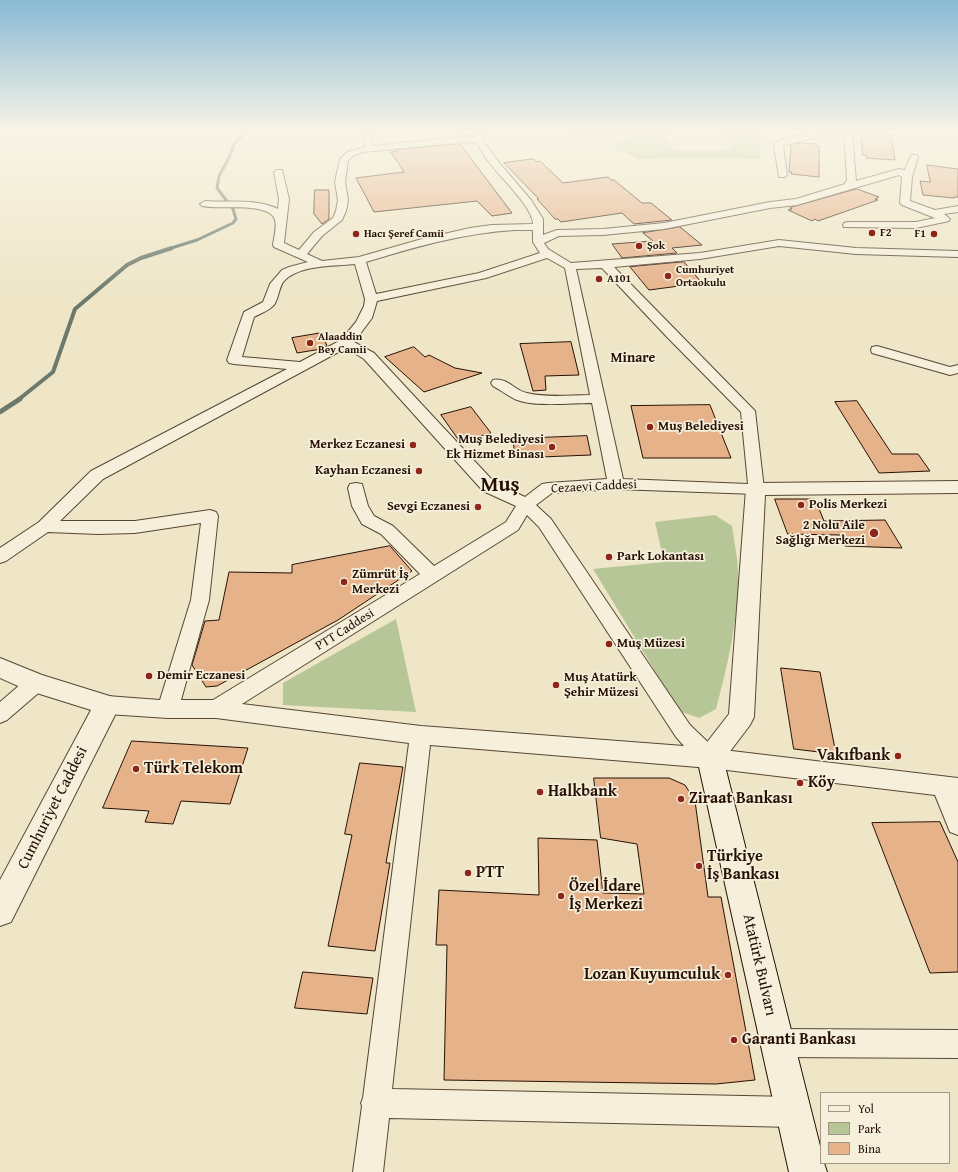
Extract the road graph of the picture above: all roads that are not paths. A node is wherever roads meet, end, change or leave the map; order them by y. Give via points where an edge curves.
1 (282, 187) edge
2 (341, 187) edge
3 (515, 187) edge
4 (846, 187) edge
5 (906, 187) edge
6 (208, 204) dead end
7 (958, 209) edge
8 (934, 214) junction
9 (741, 222) dead end
10 (848, 224) dead end
11 (281, 225) junction
12 (538, 227) junction
13 (538, 242) junction
14 (575, 243) dead end
15 (559, 244) dead end
16 (548, 254) junction
17 (958, 254) edge
18 (300, 256) junction
19 (360, 260) junction
20 (321, 264) junction
21 (605, 264) junction
22 (570, 266) junction
23 (371, 299) junction
24 (346, 343) junction
25 (877, 350) dead end
26 (303, 366) junction
27 (958, 370) edge
28 (498, 383) dead end
29 (598, 398) junction
30 (616, 484) junction
31 (958, 487) edge
32 (356, 488) dead end
33 (756, 489) junction
34 (526, 504) junction
35 (45, 526) junction
36 (0, 557) edge
37 (433, 576) junction
38 (0, 668) edge
39 (36, 683) junction
40 (107, 705) junction
41 (168, 709) junction
42 (216, 709) junction
43 (0, 714) edge
44 (421, 735) junction
45 (710, 758) junction
46 (950, 787) edge
47 (958, 824) edge
48 (0, 911) edge
49 (777, 1043) junction
50 (958, 1044) edge
51 (375, 1103) junction
52 (794, 1112) junction
53 (368, 1172) edge
54 (808, 1172) edge

1 - 11 street via 284,199
2 - 18 street via 343,200 337,220 318,234
3 - 12 street via 538,219
4 - 13 street via 797,202 770,204 664,226 603,232 557,233
5 - 8 street via 905,203
6 - 11 street via 270,208 279,216
7 - 8 street
8 - 10 street via 948,221 916,225
9 - 14 street via 668,235
11 - 18 street via 278,245
12 - 13 street
12 - 19 street via 449,234
13 - 15 street
13 - 16 street
16 - 22 street
16 - 23 street via 482,276
17 - 21 street via 898,254 779,243 700,256
18 - 20 street
19 - 20 street
19 - 23 street
20 - 26 street via 297,267 280,276 268,304 248,315 234,360
21 - 22 street
21 - 33 street via 748,411
22 - 29 street
23 - 24 street via 367,316
24 - 26 street
24 - 34 street via 369,356 489,487
25 - 27 street via 950,371
26 - 35 street via 97,475
28 - 29 street via 522,397 540,400
29 - 30 street
30 - 33 street, Cezaevi Caddesi
30 - 34 street, Cezaevi Caddesi via 548,488
31 - 33 street, Cezaevi Caddesi
32 - 37 street via 360,506 368,520 387,530
33 - 45 street via 741,717
34 - 37 street, PTT Caddesi via 512,526
34 - 45 street via 545,523 683,731
35 - 36 street
35 - 41 street via 135,527 210,516 200,600
37 - 42 street, PTT Caddesi
38 - 39 street
39 - 40 street
39 - 43 street
40 - 41 street
40 - 48 street, Cumhuriyet Caddesi
41 - 42 street
42 - 44 street
44 - 45 street
44 - 51 street
45 - 46 street
45 - 49 street, Atatürk Bulvarı
46 - 47 street
49 - 50 street
49 - 52 street, Atatürk Bulvarı
51 - 52 street
51 - 53 street
52 - 54 street, Atatürk Bulvarı

